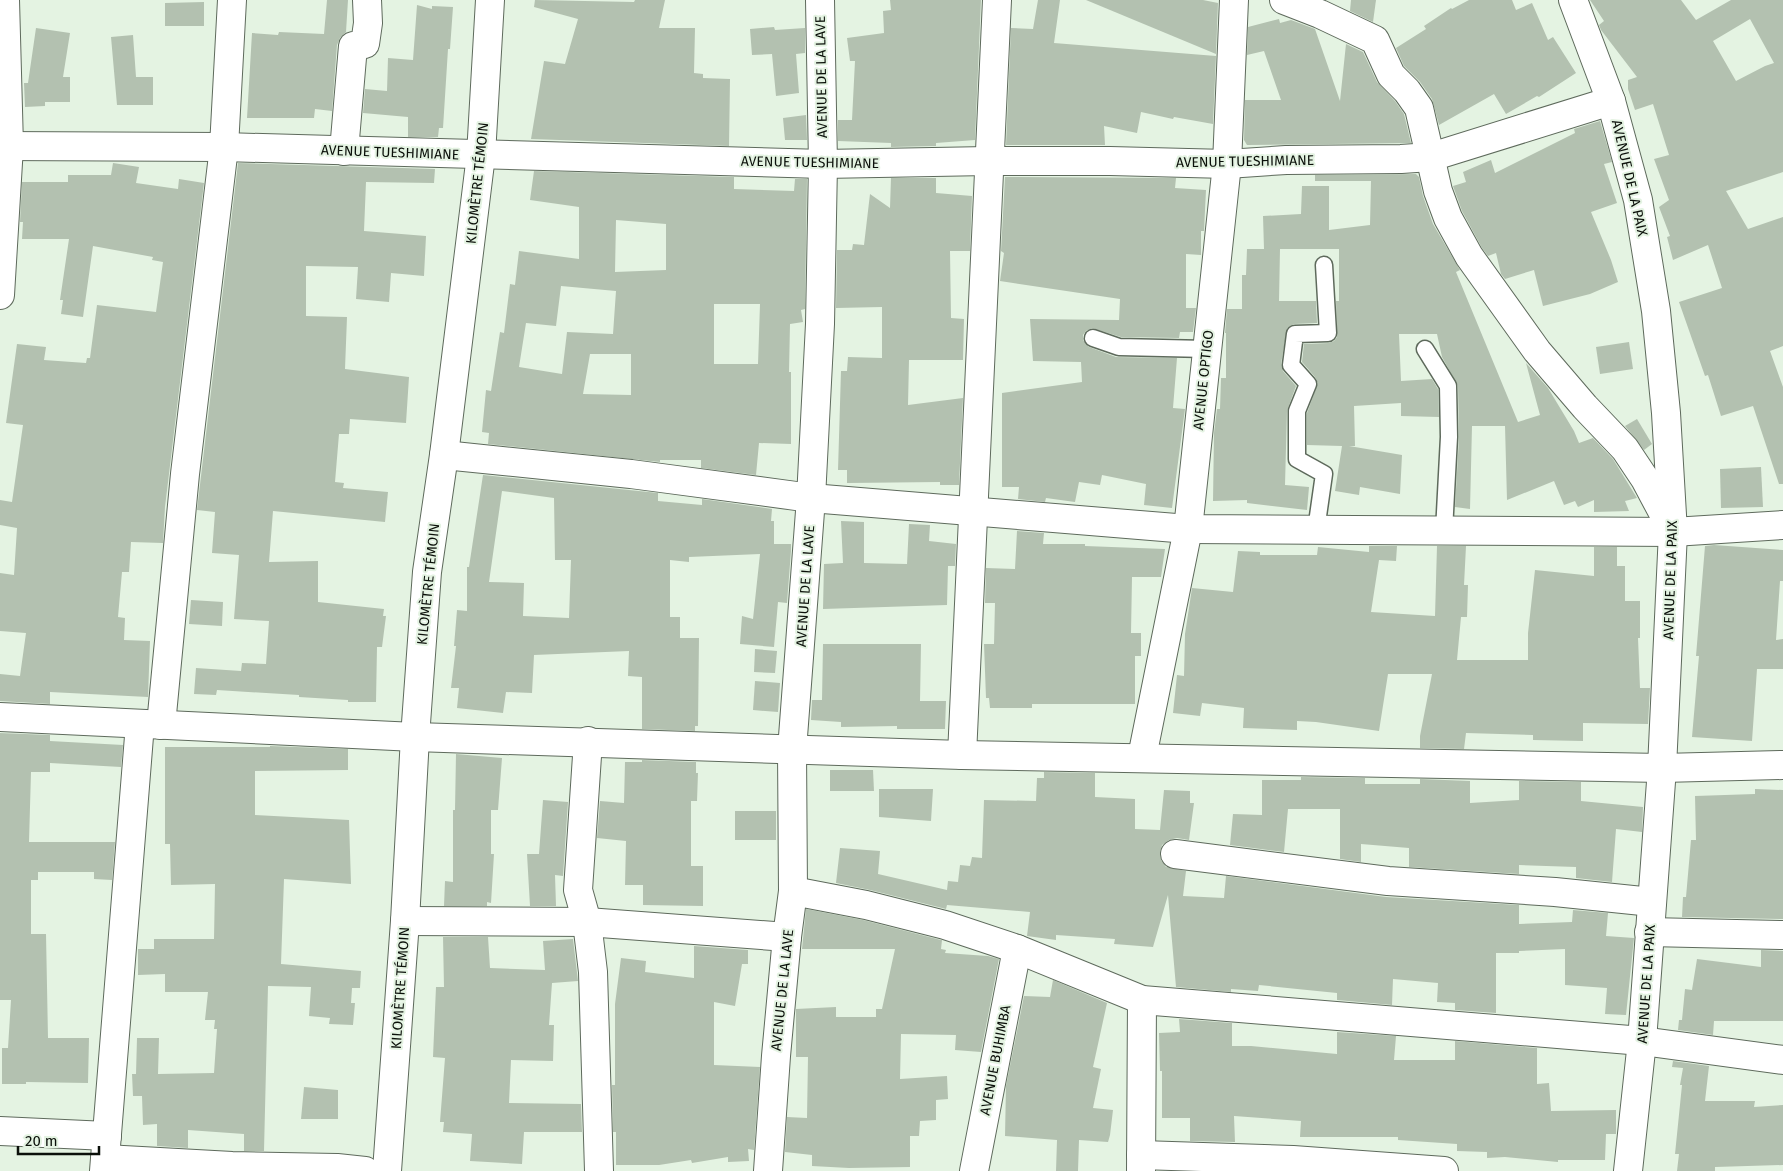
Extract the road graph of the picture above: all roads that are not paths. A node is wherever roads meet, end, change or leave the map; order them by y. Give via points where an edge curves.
1 (5, 0) edge
2 (232, 0) edge
3 (367, 0) edge
4 (490, 0) edge
5 (820, 0) edge
6 (997, 0) edge
7 (1234, 0) edge
8 (1284, 0) edge
9 (1573, 0) edge
10 (1612, 101) junction
11 (5, 146) edge
12 (224, 147) junction
13 (344, 151) junction
14 (482, 155) junction
15 (1431, 157) junction
16 (988, 161) junction
17 (823, 164) junction
18 (1227, 164) junction
19 (1324, 265) dead end
20 (0, 295) edge
21 (1093, 338) dead end
22 (1207, 349) junction
23 (1425, 349) dead end
24 (444, 454) junction
25 (811, 498) junction
26 (973, 512) junction
27 (1783, 525) edge
28 (1188, 529) junction
29 (1316, 530) junction
30 (1444, 530) junction
31 (1673, 532) junction
32 (0, 717) edge
33 (150, 724) junction
34 (415, 737) junction
35 (588, 741) junction
36 (792, 750) junction
37 (962, 755) junction
38 (1142, 757) junction
39 (1783, 765) edge
40 (1662, 768) junction
41 (1175, 854) dead end
42 (793, 891) junction
43 (1652, 902) junction
44 (405, 922) junction
45 (587, 922) junction
46 (1650, 932) junction
47 (1783, 935) edge
48 (787, 937) junction
49 (1017, 949) junction
50 (1142, 1000) junction
51 (1642, 1041) junction
52 (1783, 1060) edge
53 (0, 1131) edge
54 (105, 1156) edge
55 (1141, 1163) edge
56 (365, 1171) edge
57 (386, 1171) edge
58 (598, 1171) edge
59 (768, 1171) edge
60 (974, 1171) edge
61 (1444, 1171) edge
62 (1628, 1171) edge

1 - 11 street
2 - 12 street
3 - 13 street via 365,44 353,46
4 - 14 street, KILOMÈTRE TÉMOIN
5 - 17 street, AVENUE DE LA LAVE
6 - 16 street
7 - 18 street, AVENUE OPTIGO
8 - 15 street via 1375,40 1390,75 1419,108
9 - 10 street, AVENUE DE LA PAIX
10 - 15 street, AVENUE TUESHIMIANE
10 - 31 street, AVENUE DE LA PAIX via 1638,200 1656,311
11 - 12 street, AVENUE TUESHIMIANE
11 - 20 street
12 - 13 street, AVENUE TUESHIMIANE
12 - 33 street
13 - 14 street, AVENUE TUESHIMIANE
14 - 17 street, AVENUE TUESHIMIANE
14 - 24 street, KILOMÈTRE TÉMOIN
15 - 18 street, AVENUE TUESHIMIANE
15 - 31 street via 1448,218 1469,256 1537,351 1625,449
16 - 17 street, AVENUE TUESHIMIANE
16 - 18 street, AVENUE TUESHIMIANE
16 - 26 street
17 - 25 street, AVENUE DE LA LAVE via 820,324
18 - 22 street, AVENUE OPTIGO
19 - 29 lane via 1328,334 1295,334 1291,364 1308,384 1297,411 1297,458 1324,474
21 - 22 lane via 1119,347
22 - 28 street, AVENUE OPTIGO
23 - 30 lane via 1448,386
24 - 25 street
24 - 34 street, KILOMÈTRE TÉMOIN via 427,572
25 - 26 street
25 - 36 street, AVENUE DE LA LAVE
26 - 28 street
26 - 37 street
27 - 31 street
28 - 29 street
28 - 38 street, AVENUE OPTIGO
29 - 30 street
30 - 31 street
31 - 40 street, AVENUE DE LA PAIX
32 - 33 street
33 - 34 street
33 - 54 street
34 - 35 street
34 - 44 street, KILOMÈTRE TÉMOIN
35 - 36 street
35 - 45 street via 578,890
36 - 37 street
36 - 42 street, AVENUE DE LA LAVE
37 - 38 street
38 - 40 street
39 - 40 street
40 - 43 street, AVENUE DE LA PAIX
41 - 43 street via 1388,882 1555,892
42 - 48 street, AVENUE DE LA LAVE
42 - 49 street via 945,925
43 - 46 street, AVENUE DE LA PAIX
44 - 45 street
44 - 57 street, KILOMÈTRE TÉMOIN
45 - 48 street
45 - 58 street via 593,972
46 - 47 street
46 - 51 street, AVENUE DE LA PAIX
48 - 59 street, AVENUE DE LA LAVE
49 - 50 street
49 - 60 street, AVENUE BUHIMBA
50 - 51 street
50 - 55 street
51 - 52 street
51 - 62 street, AVENUE DE LA PAIX
53 - 54 street
54 - 56 street via 232,1166
55 - 61 street via 1293,1160

